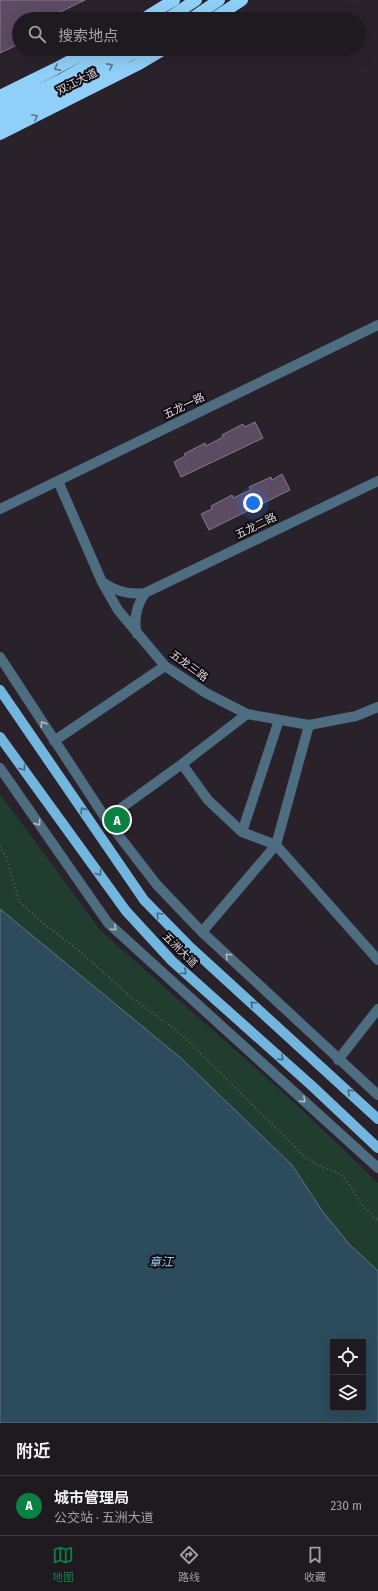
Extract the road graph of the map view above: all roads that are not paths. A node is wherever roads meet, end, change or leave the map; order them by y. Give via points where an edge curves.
1 (174, 0) edge
2 (196, 0) edge
3 (219, 0) edge
4 (242, 0) edge
5 (154, 12) edge
6 (177, 12) edge
7 (201, 12) edge
8 (224, 12) edge
9 (79, 56) edge
10 (104, 56) edge
11 (128, 56) edge
12 (153, 56) edge
13 (0, 96) edge
14 (0, 109) edge
15 (0, 122) edge
16 (0, 134) edge
17 (378, 325) edge
18 (58, 481) junction
19 (378, 481) edge
20 (0, 509) edge
21 (102, 582) junction
22 (145, 593) junction
23 (138, 636) junction
24 (0, 657) edge
25 (165, 666) junction
26 (0, 691) edge
27 (378, 707) edge
28 (247, 714) junction
29 (279, 720) junction
30 (309, 725) junction
31 (0, 736) edge
32 (54, 741) junction
33 (182, 764) junction
34 (0, 768) edge
35 (106, 819) junction
36 (242, 832) junction
37 (276, 845) junction
38 (202, 932) junction
39 (378, 960) edge
40 (378, 1009) edge
41 (338, 1060) junction
42 (378, 1095) edge
43 (378, 1119) edge
44 (378, 1148) edge
45 (378, 1168) edge

1 - 5 highway
2 - 6 highway
3 - 7 highway
4 - 8 highway
9 -> 13 highway, 双江大道
10 - 14 highway
15 -> 11 highway
16 -> 12 highway, 双江大道
17 - 18 street, 五龙一路
18 - 20 street, 五龙一路
18 - 21 street, 五龙三路
19 - 22 street, 五龙二路
21 - 22 street via 123,592
21 - 23 street, 五龙三路 via 118,610
22 - 23 street via 139,602 136,615
23 - 25 street, 五龙三路
32 -> 24 street
25 - 28 street, 五龙三路 via 206,693
25 - 32 street
43 -> 26 main road, 五洲大道 via 190,947 144,900
27 - 30 street, 五龙三路 via 356,716
28 - 29 street, 五龙三路
28 - 33 street
29 - 30 street, 五龙三路
29 - 36 street
30 - 37 street
31 -> 44 main road, 五洲大道 via 126,911 172,961
32 - 35 street
33 - 35 street
33 - 36 street via 208,800
34 -> 45 street via 108,923
35 - 38 street via 157,885
36 - 37 street
37 - 38 street
37 - 39 street
41 -> 38 street
40 - 41 street
41 - 42 street

